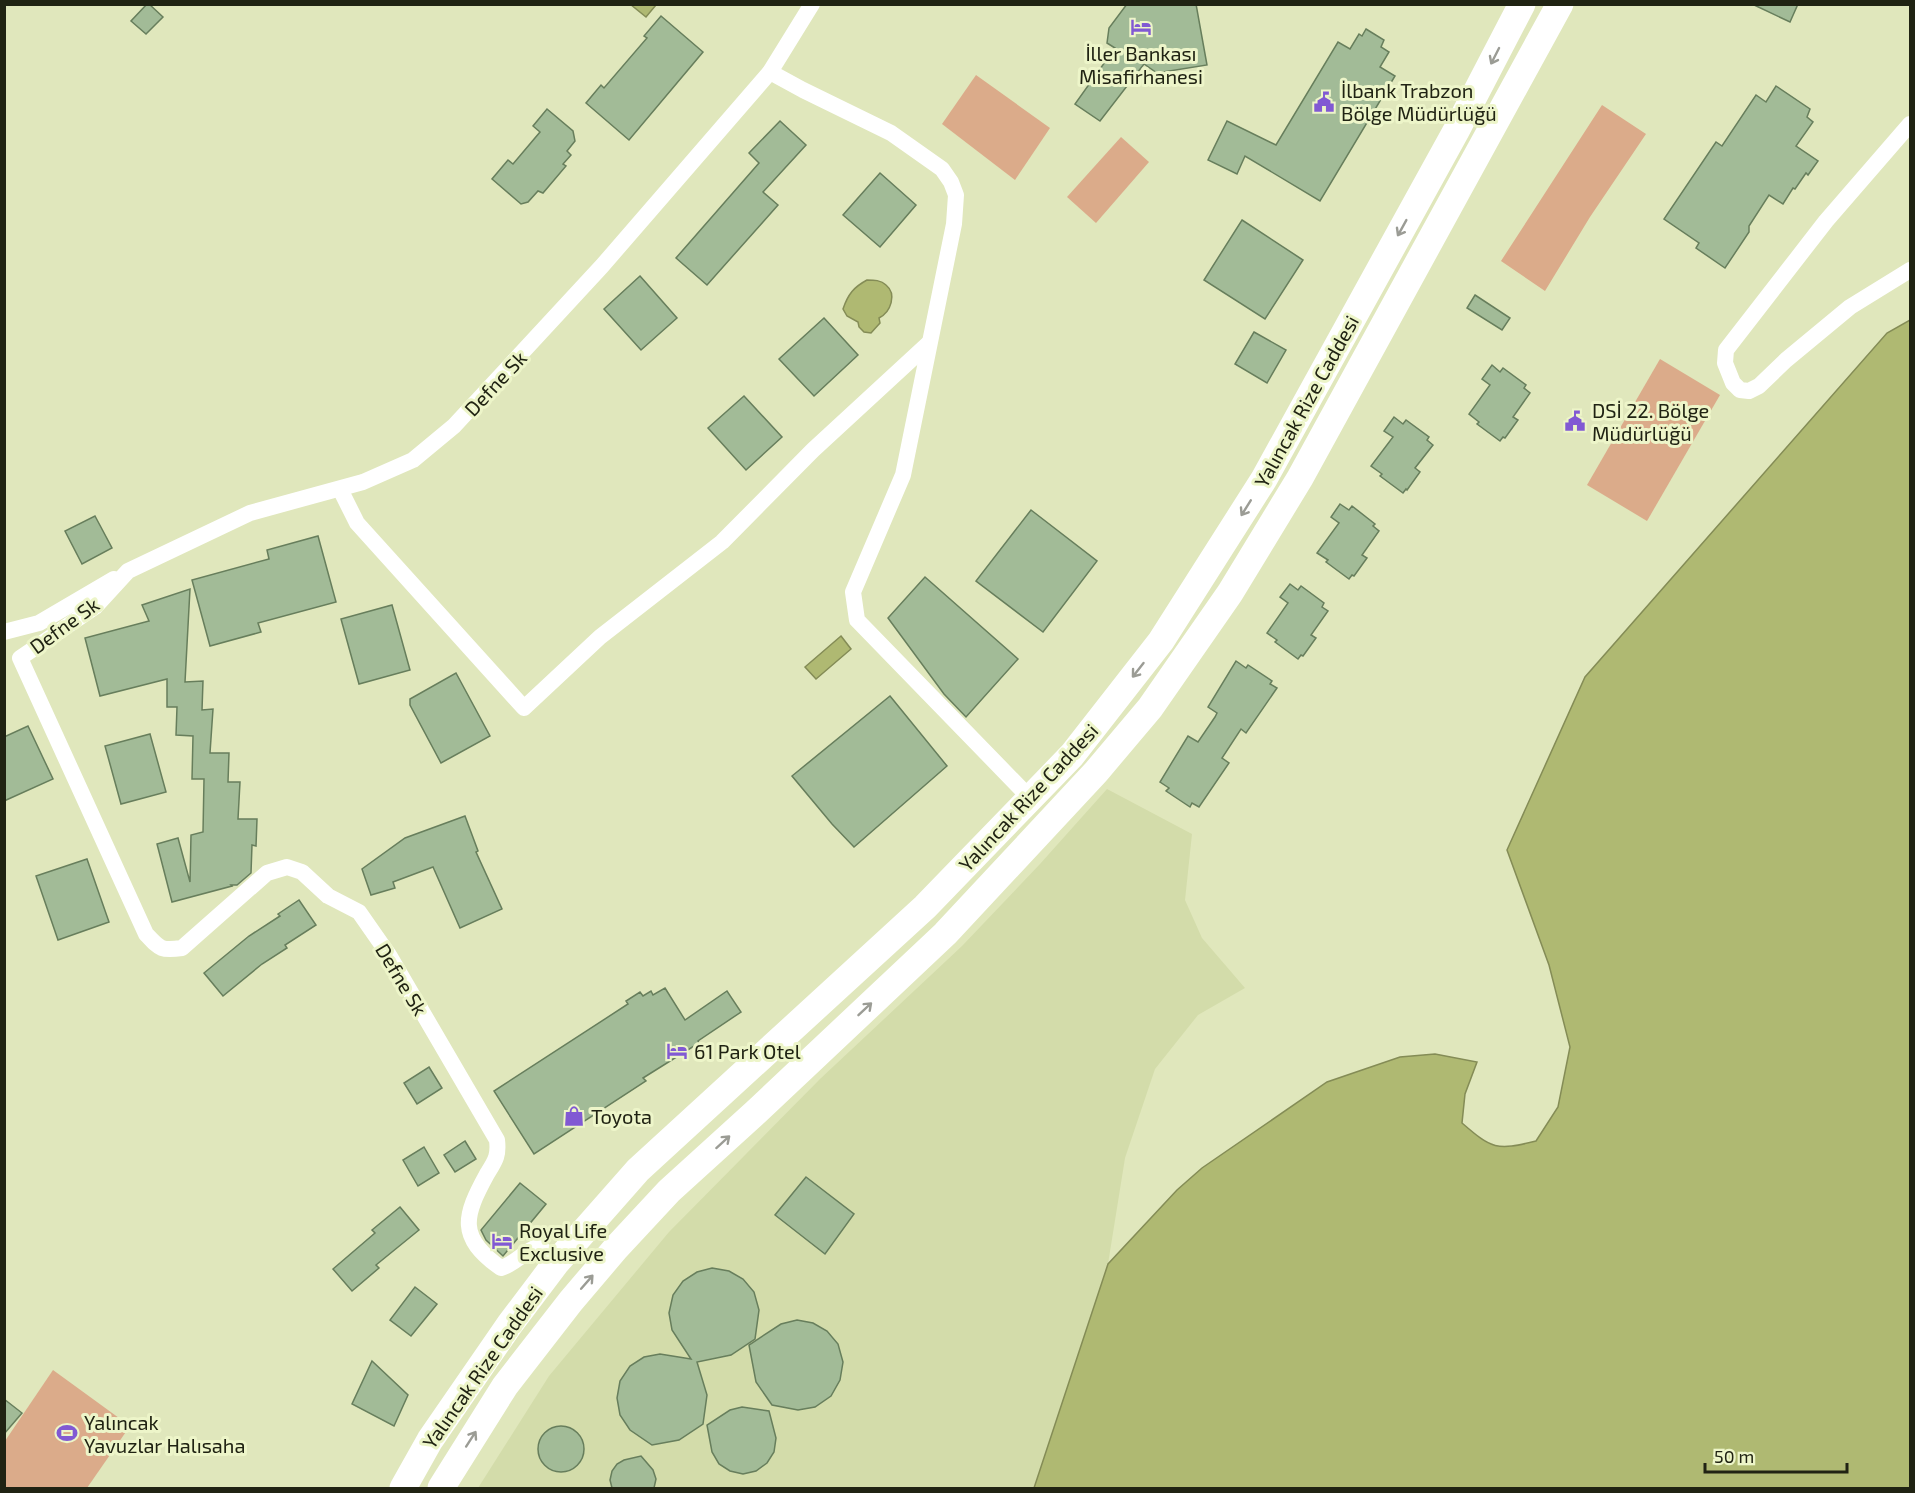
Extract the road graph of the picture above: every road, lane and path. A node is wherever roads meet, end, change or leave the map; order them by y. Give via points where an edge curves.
1 (812, 4) edge
2 (1560, 4) edge
3 (1513, 9) edge
4 (770, 72) junction
5 (1911, 124) edge
6 (1911, 270) edge
7 (928, 344) junction
8 (340, 489) junction
9 (128, 571) junction
10 (4, 632) edge
11 (1030, 798) junction
12 (559, 1259) junction
13 (403, 1488) edge
14 (441, 1488) edge

1 - 4 street, Defne Sk
14 -> 2 highway, Yalıncak Rize Caddesi via 505,1386 616,1248 669,1191 945,934 1096,772 1150,708 1230,593 1300,478
3 -> 11 highway, Yalıncak Rize Caddesi via 1451,141 1264,479 1161,641 1072,755
4 - 7 street via 891,133 942,169 951,182 956,195 954,224
4 - 8 street, Defne Sk via 602,266 454,426 413,460
5 - 6 street via 1826,221 1726,350 1725,363 1733,383 1740,390 1759,386 1850,307
7 - 8 street via 813,450 722,543 600,638 524,708 357,523
7 - 11 street via 903,475 853,592 857,620
8 - 9 street, Defne Sk via 250,513
9 - 10 street via 39,623
9 - 12 street, Defne Sk via 95,606 20,658 146,934 165,951 182,948 267,873 287,867 302,872 328,896 359,912 389,955 497,1140 499,1153 472,1201 468,1222 474,1243 501,1268 537,1247
11 - 12 highway, Yalıncak Rize Caddesi via 924,907 638,1170
12 - 13 highway, Yalıncak Rize Caddesi via 430,1440

